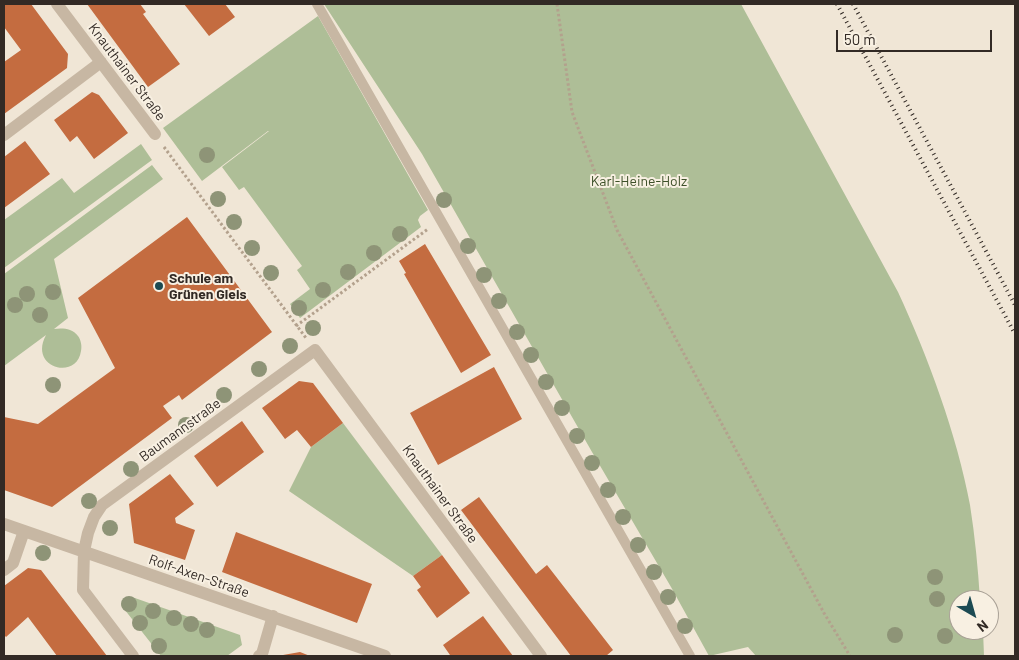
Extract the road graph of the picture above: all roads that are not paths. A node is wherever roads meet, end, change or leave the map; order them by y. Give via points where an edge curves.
1 (57, 4) edge
2 (317, 4) edge
3 (101, 62) junction
4 (4, 134) edge
5 (155, 134) road end
6 (315, 350) joint
7 (4, 524) edge
8 (24, 531) junction
9 (84, 551) junction
10 (4, 570) edge
11 (273, 616) junction
12 (133, 656) edge
13 (260, 656) edge
14 (385, 656) edge
15 (542, 656) edge
16 (690, 656) edge

1 - 3 street, Knauthainer Straße
2 - 16 lane
3 - 4 street
3 - 5 street, Knauthainer Straße
6 - 9 street, Baumannstraße via 102,505 94,516
6 - 15 street, Knauthainer Straße
7 - 8 street, Rolf-Axen-Straße
8 - 9 street, Rolf-Axen-Straße
8 - 10 street via 13,563
9 - 11 street, Rolf-Axen-Straße
9 - 12 street, Baumannstraße via 83,590
11 - 13 street
11 - 14 street, Rolf-Axen-Straße

